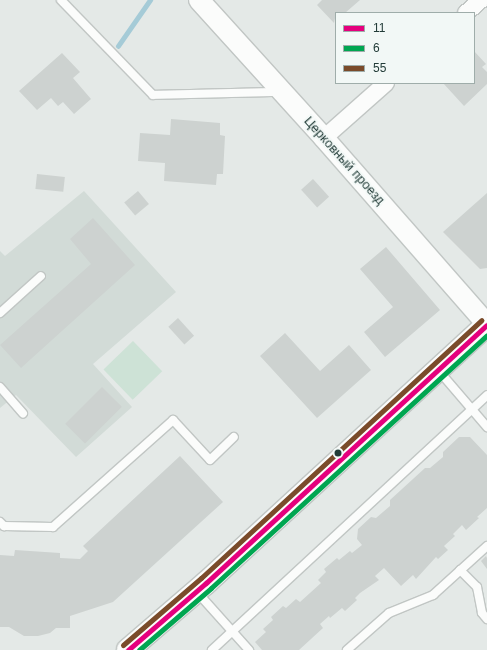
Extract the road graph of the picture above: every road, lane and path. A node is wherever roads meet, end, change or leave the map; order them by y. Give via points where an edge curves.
1 (61, 0) edge
2 (199, 0) edge
3 (481, 0) edge
4 (467, 12) edge
5 (385, 84) edge
6 (281, 92) junction
7 (324, 138) junction
8 (42, 276) dead end
9 (0, 313) edge
10 (487, 324) edge
11 (438, 370) junction
12 (0, 386) edge
13 (487, 394) edge
14 (471, 409) junction
15 (23, 413) dead end
16 (487, 427) edge
17 (234, 437) dead end
18 (0, 522) edge
19 (487, 546) edge
20 (460, 570) junction
21 (197, 591) junction
22 (487, 619) edge
23 (232, 630) junction
24 (128, 650) edge
25 (212, 650) edge
26 (249, 650) edge
27 (347, 650) edge

1 - 6 lane via 153,95
2 - 6 street, Церковный проезд
3 - 4 street
5 - 7 street
6 - 7 street, Церковный проезд
7 - 10 street, Церковный проезд
8 - 9 lane
10 - 11 main road
11 - 14 lane
11 - 21 main road
12 - 15 lane
13 - 14 lane
14 - 16 lane
14 - 23 lane
17 - 18 lane via 210,460 173,420 53,527 4,526
19 - 20 lane
20 - 22 lane via 477,587 482,613
20 - 27 lane via 433,595 389,612
21 - 23 lane
21 - 24 main road
23 - 25 lane
23 - 26 lane

